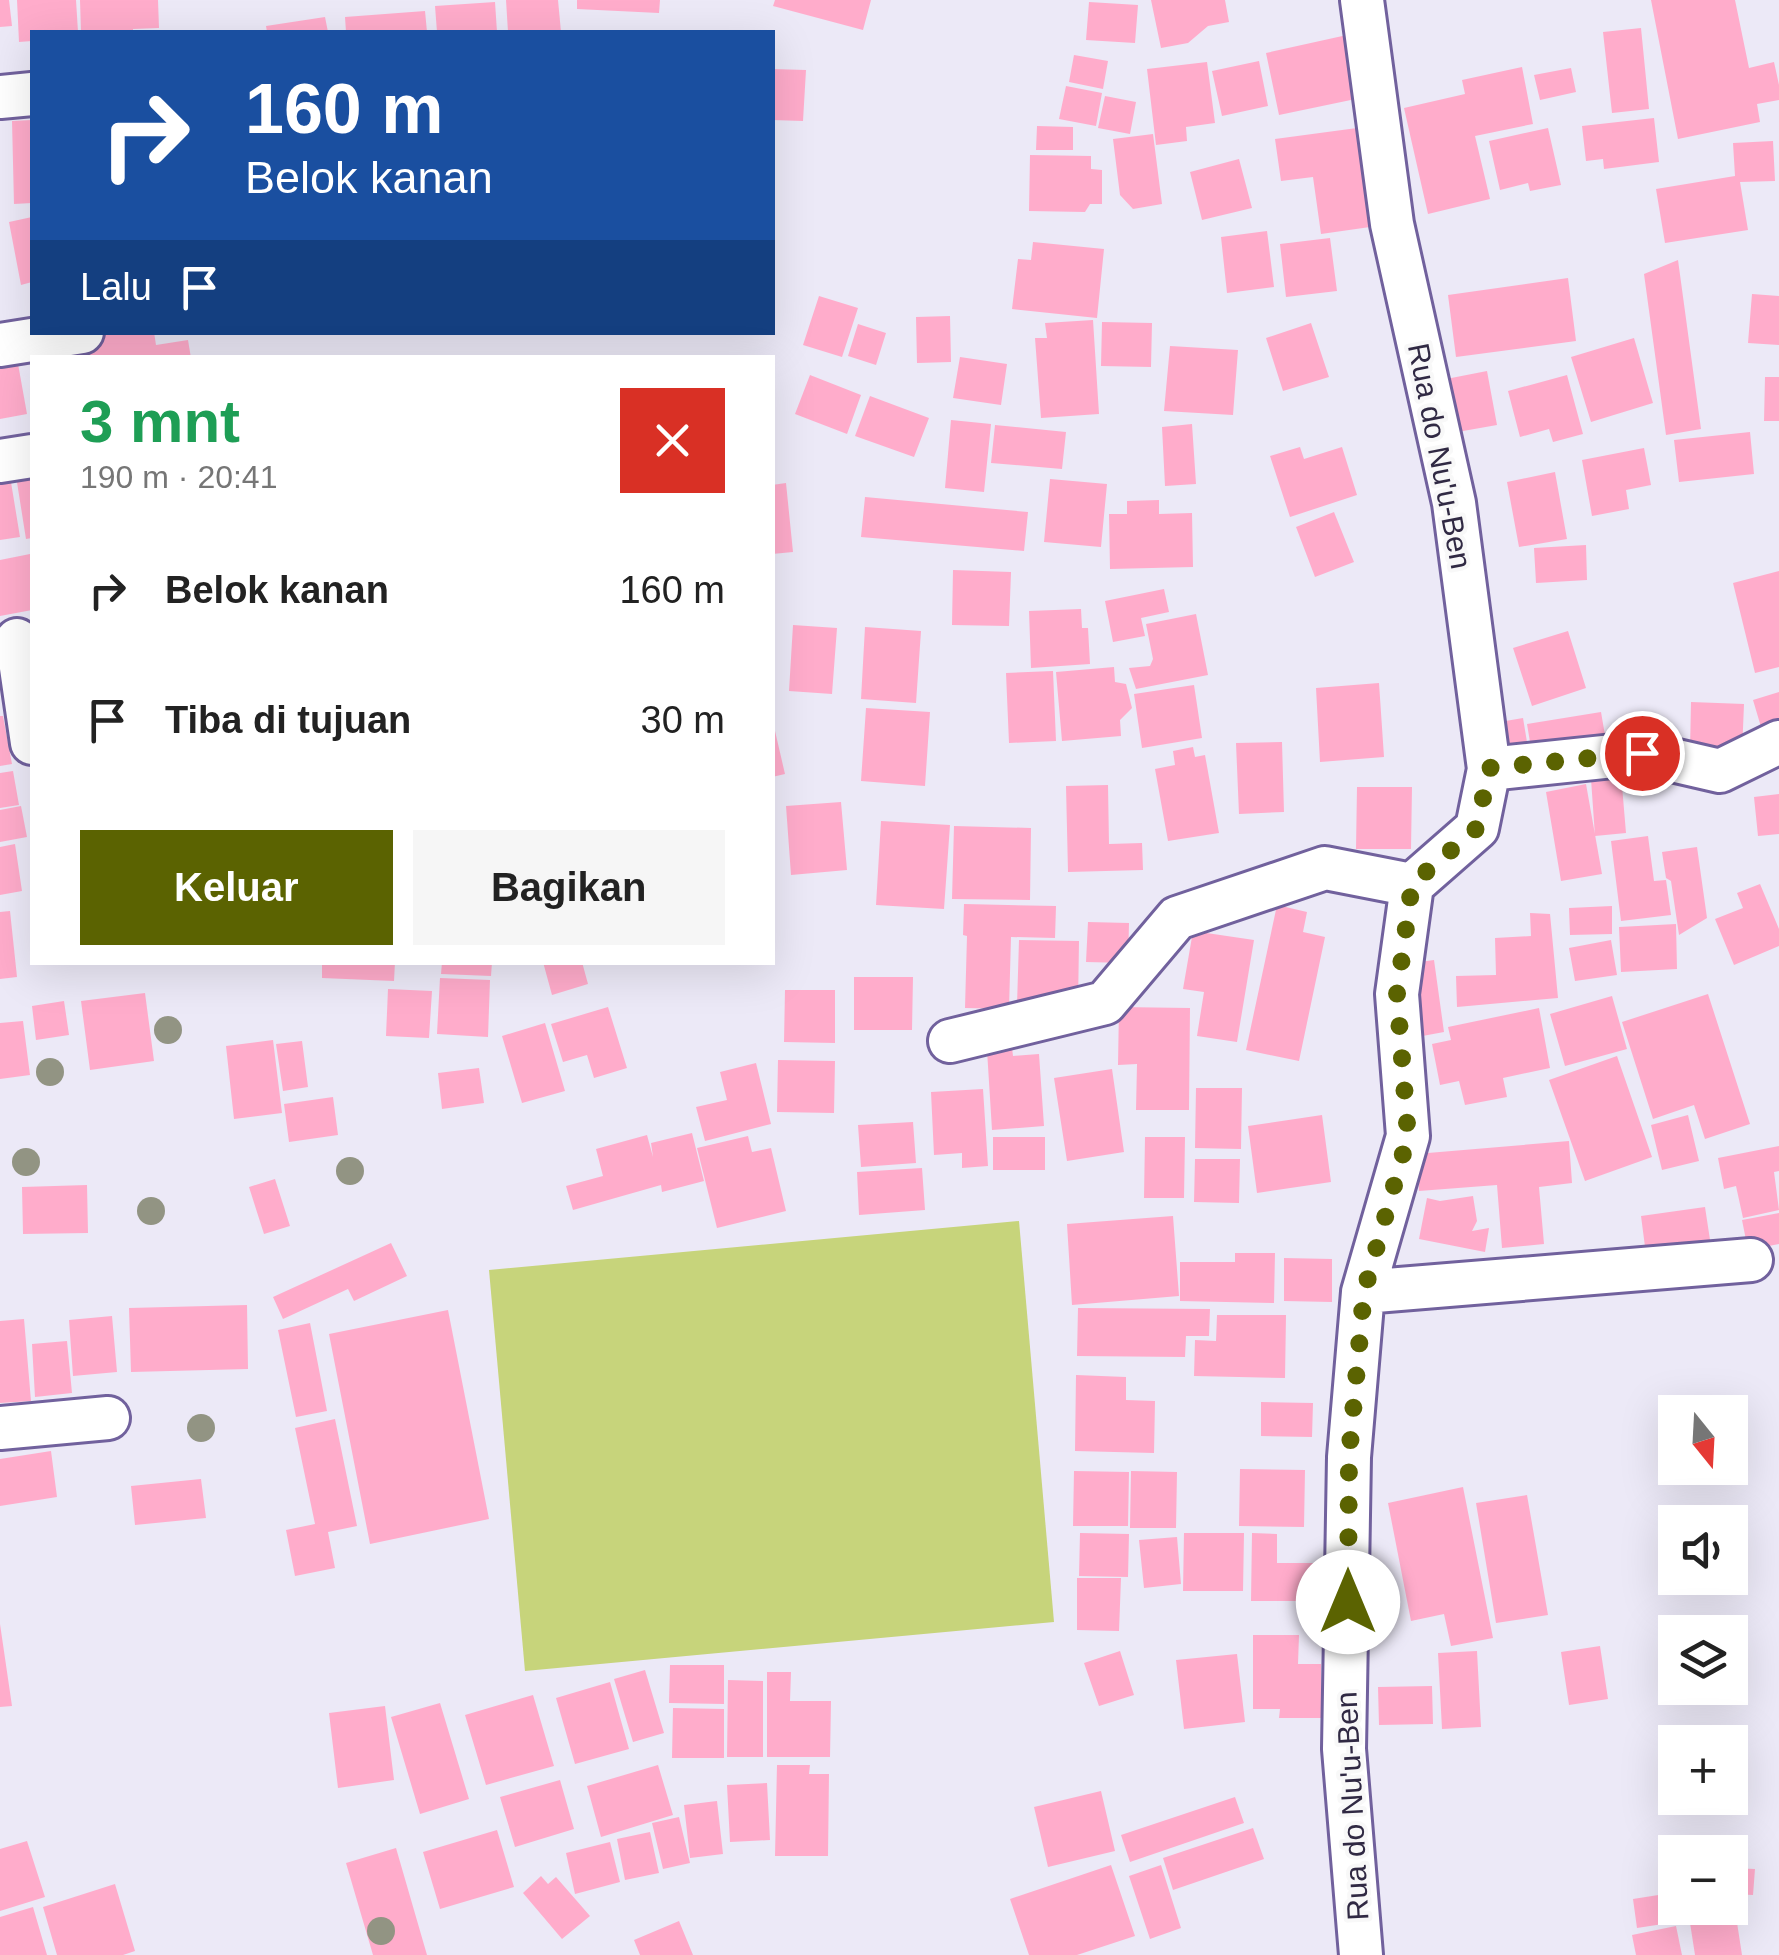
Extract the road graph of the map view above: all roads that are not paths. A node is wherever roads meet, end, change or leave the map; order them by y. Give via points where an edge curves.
1 (1362, 0) edge
2 (30, 94) edge
3 (0, 96) edge
4 (63, 335) edge
5 (0, 345) edge
6 (30, 456) edge
7 (0, 461) edge
8 (16, 640) edge
9 (30, 730) edge
10 (1779, 742) edge
11 (1489, 768) junction
12 (1412, 884) junction
13 (950, 1041) dead end
14 (1752, 1260) dead end
15 (1364, 1292) junction
16 (108, 1418) dead end
17 (0, 1428) edge
18 (1361, 1955) edge

1 - 11 street, Rua do Nu'u-Ben via 1392,224 1454,503
2 - 3 street
4 - 5 street
6 - 7 street
8 - 9 street
10 - 11 street via 1720,771 1642,753
11 - 12 street, Rua do Nu'u-Ben via 1477,828
12 - 13 street via 1326,868 1178,918 1105,1002
12 - 15 street, Rua do Nu'u-Ben via 1397,994 1408,1136
14 - 15 street
15 - 18 street, Rua do Nu'u-Ben via 1349,1456 1344,1749
16 - 17 street

